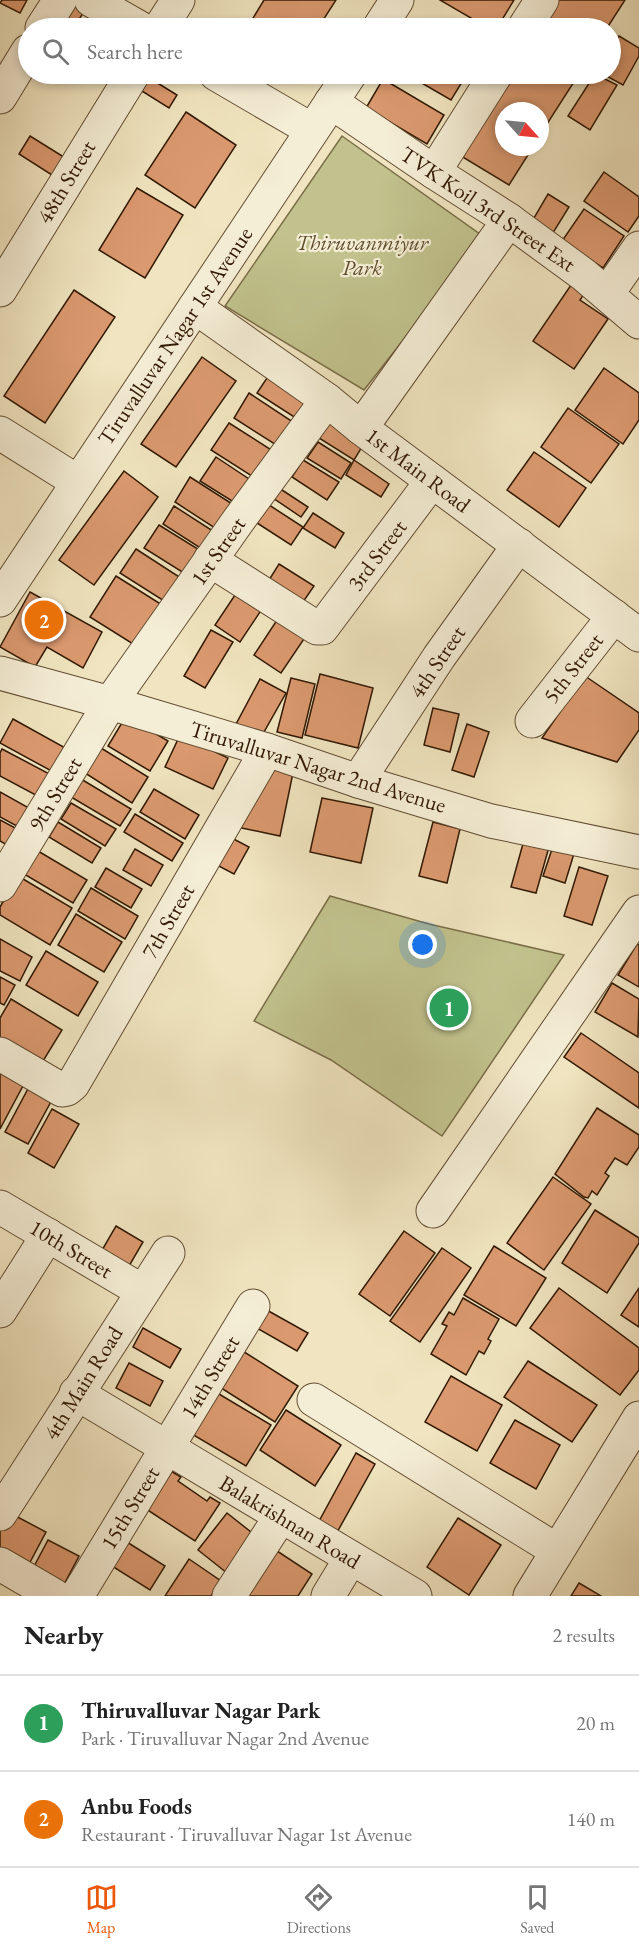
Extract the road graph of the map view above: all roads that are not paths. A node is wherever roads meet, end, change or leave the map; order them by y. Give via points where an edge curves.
1 (60, 0) edge
2 (91, 0) edge
3 (178, 0) edge
4 (397, 0) edge
5 (542, 0) edge
6 (48, 18) edge
7 (122, 18) edge
8 (166, 18) edge
9 (385, 18) edge
10 (531, 18) edge
11 (18, 67) edge
12 (127, 84) edge
13 (233, 84) edge
14 (344, 84) edge
15 (490, 84) edge
16 (0, 97) edge
17 (332, 102) junction
18 (312, 130) junction
19 (434, 172) junction
20 (509, 220) junction
21 (639, 248) edge
22 (0, 290) edge
23 (607, 294) junction
24 (195, 307) junction
25 (639, 322) edge
26 (327, 400) junction
27 (361, 428) junction
28 (0, 433) edge
29 (432, 481) junction
30 (78, 482) junction
31 (519, 545) junction
32 (210, 561) junction
33 (0, 600) edge
34 (626, 626) edge
35 (0, 673) edge
36 (110, 703) junction
37 (532, 721) dead end
38 (267, 750) junction
39 (358, 781) junction
40 (635, 844) edge
41 (0, 885) edge
42 (639, 912) edge
43 (0, 1054) edge
44 (0, 1207) edge
45 (434, 1211) dead end
46 (48, 1235) junction
47 (168, 1253) dead end
48 (142, 1291) junction
49 (253, 1306) dead end
50 (0, 1311) edge
51 (76, 1393) junction
52 (314, 1400) dead end
53 (639, 1418) edge
54 (166, 1448) junction
55 (0, 1514) edge
56 (281, 1516) junction
57 (556, 1550) junction
58 (351, 1558) junction
59 (0, 1564) edge
60 (56, 1596) edge
61 (77, 1596) edge
62 (229, 1596) edge
63 (328, 1596) edge
64 (415, 1596) edge
65 (530, 1596) edge

1 - 6 street
2 - 7 street
3 - 8 street
4 - 9 street
5 - 10 street
11 - 16 street
12 - 22 street, 48th Street
13 - 18 street
14 - 17 street, Tiruvalluvar Nagar 1st Avenue
15 - 19 street
17 - 18 street, Tiruvalluvar Nagar 1st Avenue
17 - 19 street, TVK Koil 3rd Street Ext
18 - 24 street, Tiruvalluvar Nagar 1st Avenue
19 - 20 street, TVK Koil 3rd Street Ext
20 - 23 street, TVK Koil 3rd Street Ext
20 - 27 street
21 - 23 street
23 - 25 street, TVK Koil 3rd Street Ext
24 - 26 street, 1st Main Road
24 - 30 street, Tiruvalluvar Nagar 1st Avenue
26 - 27 street, 1st Main Road
26 - 32 street, 1st Street
27 - 29 street, 1st Main Road
28 - 30 street
29 - 31 street, 1st Main Road
29 - 32 street, 3rd Street via 322,628
30 - 33 street, Tiruvalluvar Nagar 1st Avenue
31 - 34 street, 1st Main Road
31 - 39 street, 4th Street
32 - 36 street, 1st Street
34 - 37 street, 5th Street
35 - 36 street, Tiruvalluvar Nagar 2nd Avenue
36 - 38 street, Tiruvalluvar Nagar 2nd Avenue
36 - 41 street, 9th Street
38 - 39 street, Tiruvalluvar Nagar 2nd Avenue
38 - 43 street, 7th Street via 73,1084 67,1089 57,1088
39 - 40 street, Tiruvalluvar Nagar 2nd Avenue via 491,821
42 - 45 street
44 - 46 street, 10th Street
46 - 48 street, 10th Street
46 - 50 street
47 - 48 street, 4th Main Road
48 - 51 street, 4th Main Road
49 - 54 street, 14th Street
51 - 54 street, 15th Street
51 - 55 street, 4th Main Road
52 - 57 street
53 - 57 street
54 - 56 street, Balakrishnan Road
54 - 61 street, 15th Street
56 - 58 street, Balakrishnan Road
56 - 62 street
57 - 65 street
58 - 63 street
58 - 64 street, Balakrishnan Road
59 - 60 street

